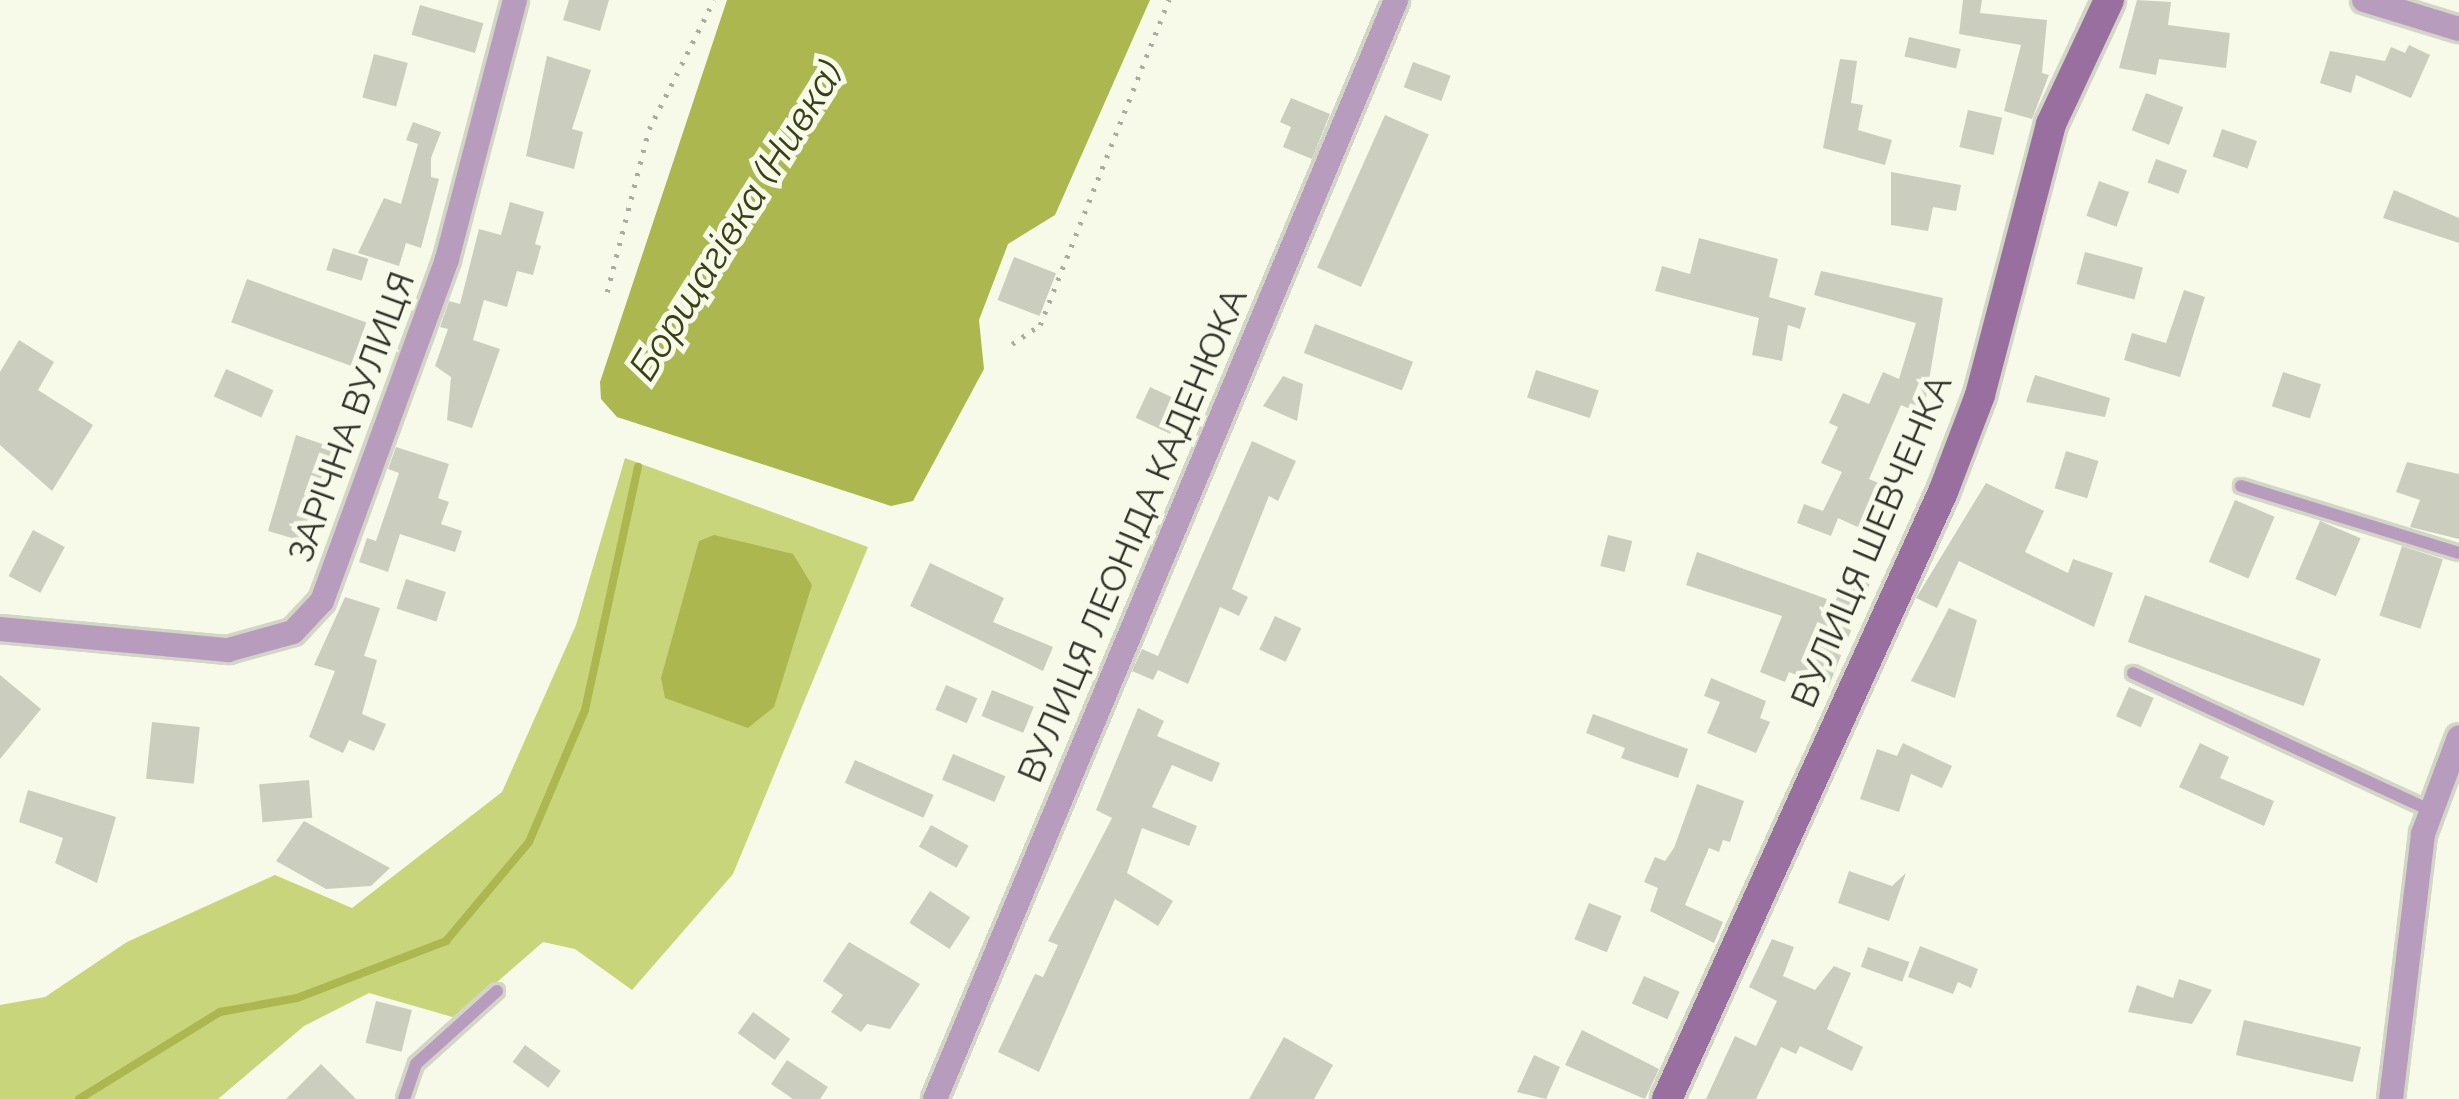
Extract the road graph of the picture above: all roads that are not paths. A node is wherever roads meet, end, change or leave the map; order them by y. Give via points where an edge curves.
1 (515, 0) edge
2 (1396, 0) edge
3 (2109, 0) edge
4 (2364, 0) edge
5 (2459, 29) edge
6 (2241, 486) dead end
7 (2459, 553) edge
8 (0, 629) edge
9 (2133, 674) dead end
10 (2459, 736) edge
11 (2430, 810) junction
12 (497, 991) dead end
13 (404, 1099) edge
14 (935, 1099) edge
15 (1667, 1099) edge
16 (2391, 1099) edge

1 - 8 street, ЗАРІЧНА ВУЛИЦЯ via 447,259 322,601 293,632 228,650
2 - 14 street, ВУЛИЦЯ ЛЕОНІДА КАДЕНЮКА
3 - 15 street, ВУЛИЦЯ ШЕВЧЕНКА via 2051,124 1980,395 1942,492
4 - 5 street
6 - 7 lane
9 - 11 lane
10 - 11 street
11 - 16 street
12 - 13 lane via 416,1064

